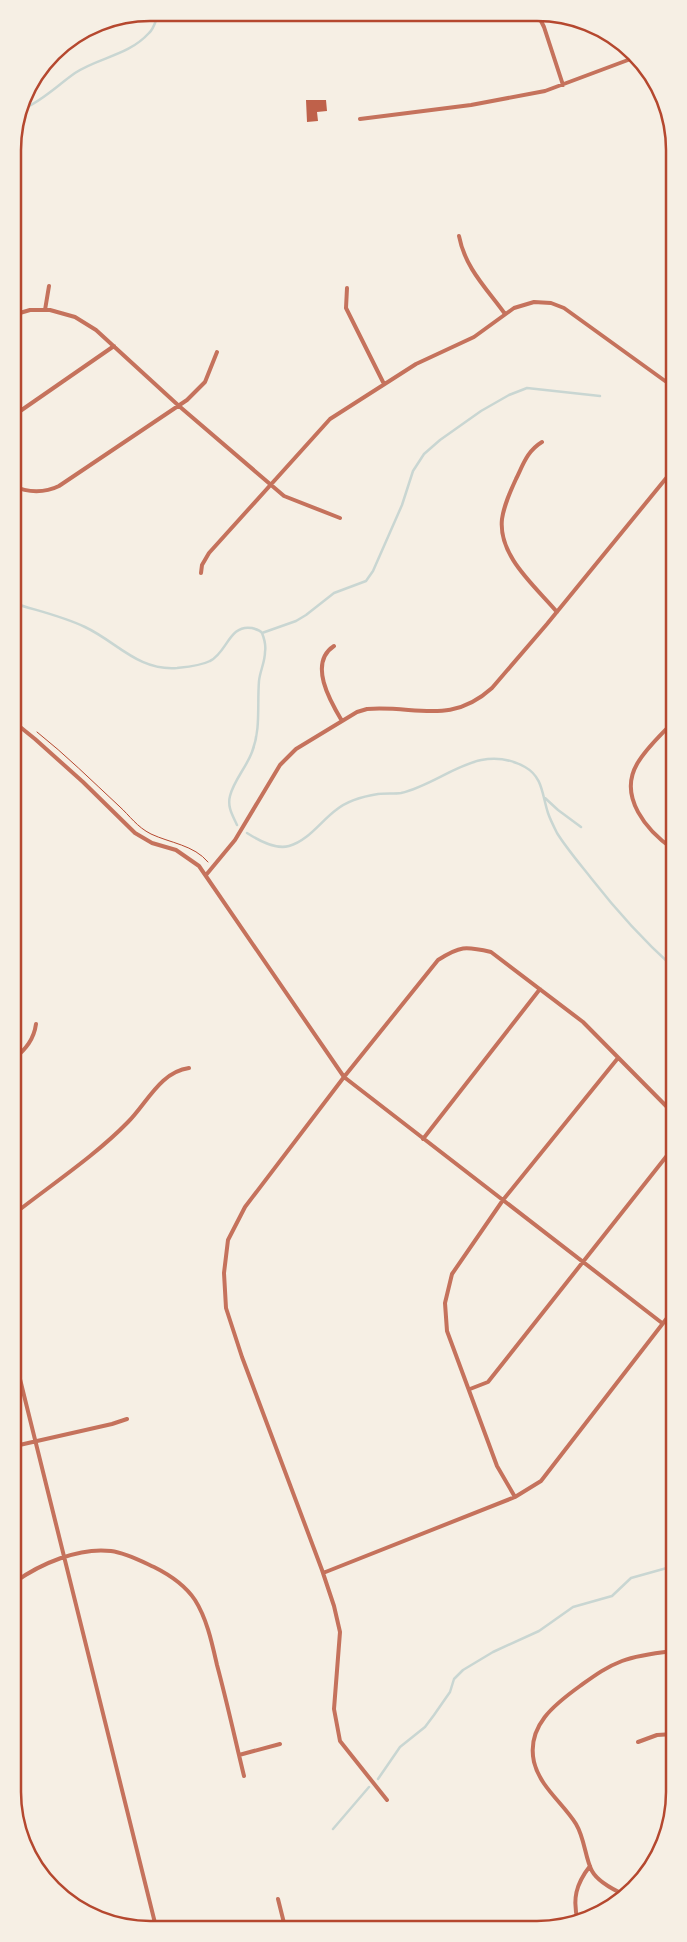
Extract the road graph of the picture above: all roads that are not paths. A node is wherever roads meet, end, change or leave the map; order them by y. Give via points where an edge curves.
1 (541, 22) edge
2 (629, 60) edge
3 (563, 85) junction
4 (360, 119) dead end
5 (459, 236) dead end
6 (49, 286) dead end
7 (346, 288) dead end
8 (45, 310) junction
9 (22, 312) edge
10 (505, 314) junction
11 (114, 346) junction
12 (217, 352) dead end
13 (666, 382) edge
14 (384, 384) junction
15 (179, 406) junction
16 (22, 410) edge
17 (542, 442) dead end
18 (666, 479) edge
19 (270, 485) junction
20 (22, 490) edge
21 (340, 518) dead end
22 (201, 573) dead end
23 (557, 612) junction
24 (334, 646) dead end
25 (342, 721) junction
26 (22, 728) edge
27 (666, 730) edge
28 (666, 844) edge
29 (206, 875) junction
30 (540, 989) junction
31 (36, 1024) dead end
32 (21, 1052) edge
33 (618, 1058) junction
34 (189, 1068) dead end
35 (344, 1077) junction
36 (665, 1105) edge
37 (423, 1139) junction
38 (665, 1158) edge
39 (502, 1200) junction
40 (21, 1208) edge
41 (583, 1262) junction
42 (665, 1319) edge
43 (662, 1323) junction
44 (21, 1387) edge
45 (470, 1389) junction
46 (128, 1419) dead end
47 (35, 1441) junction
48 (21, 1444) edge
49 (515, 1497) junction
50 (65, 1558) junction
51 (323, 1573) junction
52 (21, 1578) edge
53 (665, 1652) edge
54 (665, 1735) edge
55 (638, 1742) dead end
56 (280, 1744) dead end
57 (239, 1755) junction
58 (244, 1776) dead end
59 (387, 1800) dead end
60 (590, 1866) junction
61 (619, 1891) edge
62 (278, 1899) dead end
63 (576, 1914) edge
64 (155, 1921) edge
65 (284, 1921) edge

1 - 3 street
2 - 3 street
3 - 4 street via 471,105
5 - 10 street via 466,261
6 - 8 street
7 - 14 street via 346,308
8 - 9 street
8 - 11 street via 75,317
10 - 13 street via 526,303 556,305
10 - 14 street via 474,337 426,358
11 - 15 street
11 - 16 street
12 - 15 street via 205,382
14 - 19 street via 330,419
15 - 19 street
15 - 20 street via 50,491
17 - 23 street via 527,456 504,508 502,525 510,554
18 - 23 street
19 - 21 street via 293,501
19 - 22 street via 209,552
23 - 25 street via 492,688 476,701 455,710 442,711 367,709
24 - 25 street via 324,658 323,681
25 - 29 street via 296,749 280,765 235,840
26 - 29 street via 84,782 135,833 187,856
27 - 28 street via 640,758 631,786 646,825
29 - 35 street
30 - 33 street via 583,1022
30 - 35 street via 491,952 474,948 456,949 438,960
30 - 37 street
31 - 32 street via 29,1045
33 - 36 street
33 - 39 street
34 - 40 street via 178,1069 167,1076 128,1123
35 - 37 street
35 - 51 street via 246,1208 228,1240 224,1273 226,1308 242,1357
37 - 39 street
38 - 41 street
39 - 41 street
39 - 45 street via 452,1274 445,1303 447,1331
41 - 43 street
41 - 45 street via 488,1382
42 - 43 street
43 - 49 street via 541,1481
44 - 47 street
45 - 49 street via 497,1466
46 - 47 street
47 - 48 street
47 - 50 street
49 - 51 street
50 - 52 street
50 - 57 street via 112,1551 163,1571 184,1586 208,1630
50 - 64 street
51 - 59 street via 340,1632 334,1708 340,1741
53 - 60 street via 636,1657 602,1670 549,1710 535,1735 533,1751 537,1769 548,1789 577,1825
54 - 55 street
56 - 57 street
57 - 58 street
60 - 61 street via 597,1877
60 - 63 street via 579,1881 575,1895
62 - 65 street

